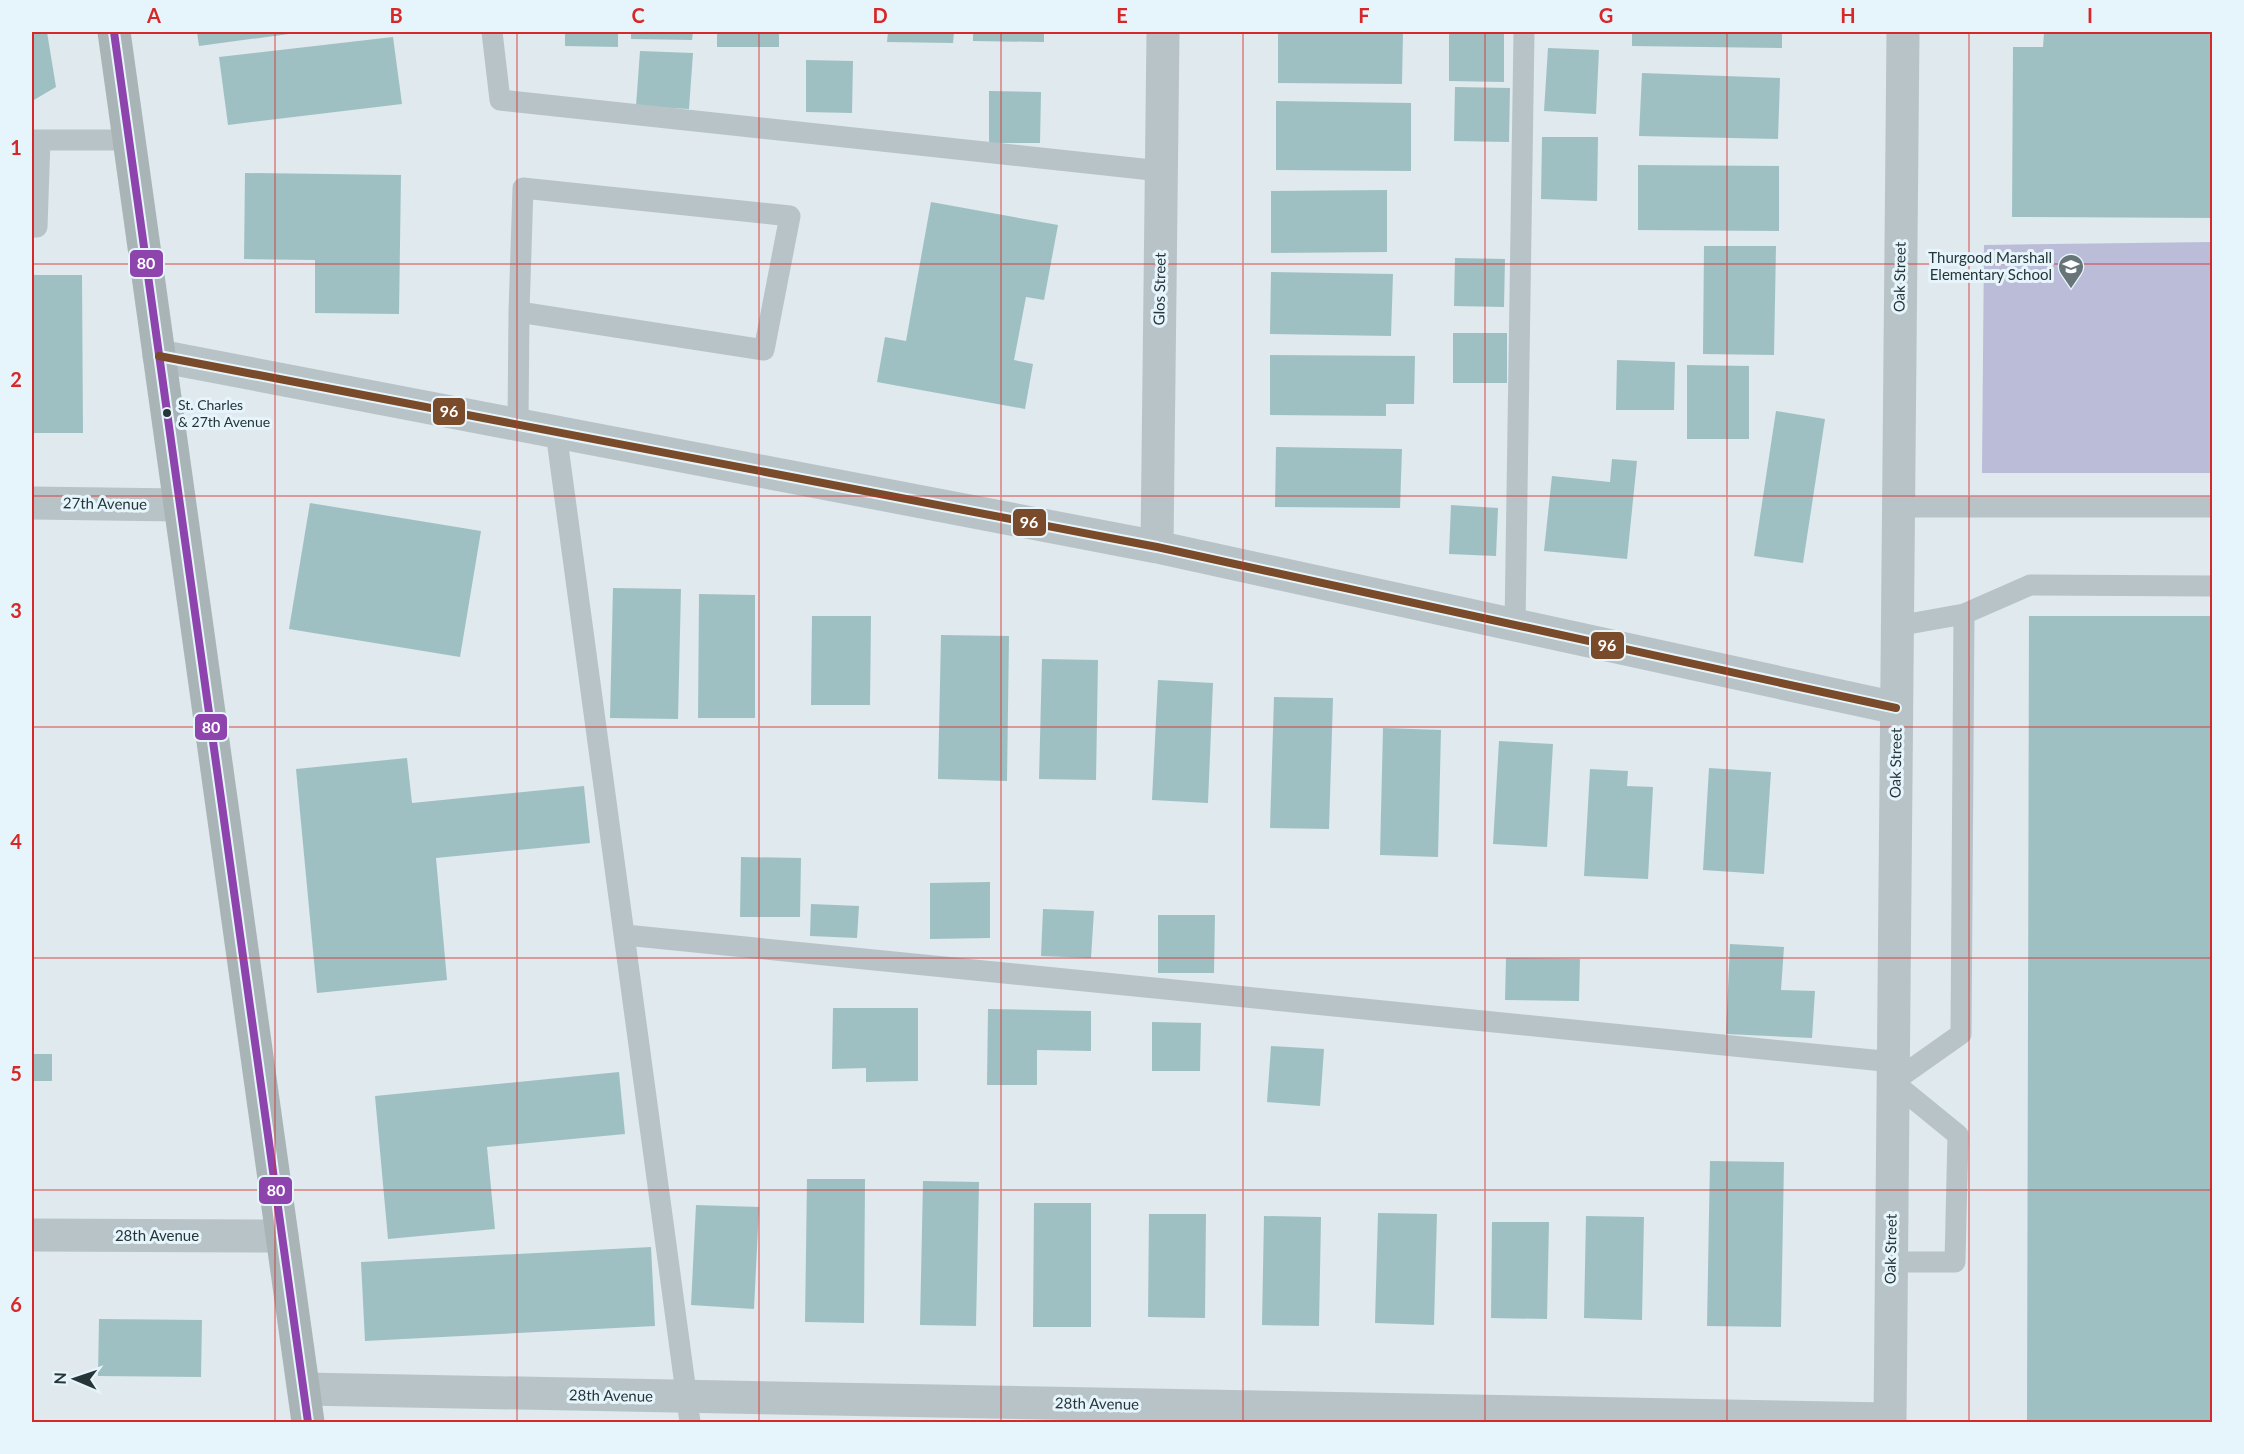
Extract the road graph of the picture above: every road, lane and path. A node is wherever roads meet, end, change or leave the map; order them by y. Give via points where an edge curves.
1 (114, 32) edge
2 (492, 32) edge
3 (1163, 32) edge
4 (1524, 32) edge
5 (1903, 32) edge
6 (36, 140) edge
7 (129, 140) junction
8 (1161, 171) junction
9 (32, 227) edge
10 (519, 312) junction
11 (159, 356) junction
12 (518, 423) junction
13 (556, 432) junction
14 (32, 503) edge
15 (179, 505) junction
16 (1898, 507) junction
17 (2212, 507) edge
18 (1157, 547) junction
19 (2212, 586) edge
20 (1964, 614) junction
21 (1515, 625) junction
22 (1897, 626) junction
23 (1896, 708) junction
24 (624, 935) junction
25 (1893, 1072) junction
26 (32, 1235) edge
27 (282, 1236) junction
28 (1891, 1262) junction
29 (304, 1389) junction
30 (688, 1410) edge
31 (1141, 1413) edge
32 (1514, 1417) edge
33 (1890, 1421) edge
34 (308, 1422) edge

1 - 7 main road
2 - 8 lane via 500,100
3 - 8 street, Glos Street
4 - 21 lane
5 - 16 street, Oak Street
6 - 7 lane
6 - 9 lane via 38,227
7 - 11 main road
8 - 18 street, Glos Street
10 - 10 lane via 764,350 790,216 523,188
10 - 12 lane
11 - 12 street
11 - 15 main road
12 - 13 street
13 - 18 street
13 - 24 lane
14 - 15 street, 27th Avenue
15 - 27 main road
16 - 17 lane
16 - 22 street, Oak Street
18 - 21 street
19 - 20 lane via 2030,585
20 - 22 lane
20 - 25 lane via 1961,1034
21 - 23 street
22 - 23 street, Oak Street
23 - 25 street, Oak Street
24 - 25 lane
24 - 30 lane
25 - 28 street, Oak Street
25 - 28 lane via 1958,1135 1955,1262
26 - 27 street, 28th Avenue
27 - 29 main road
28 - 33 street, Oak Street
29 - 30 street, 28th Avenue
29 - 34 main road
30 - 31 street, 28th Avenue
31 - 32 street, 28th Avenue
32 - 33 street, 28th Avenue

